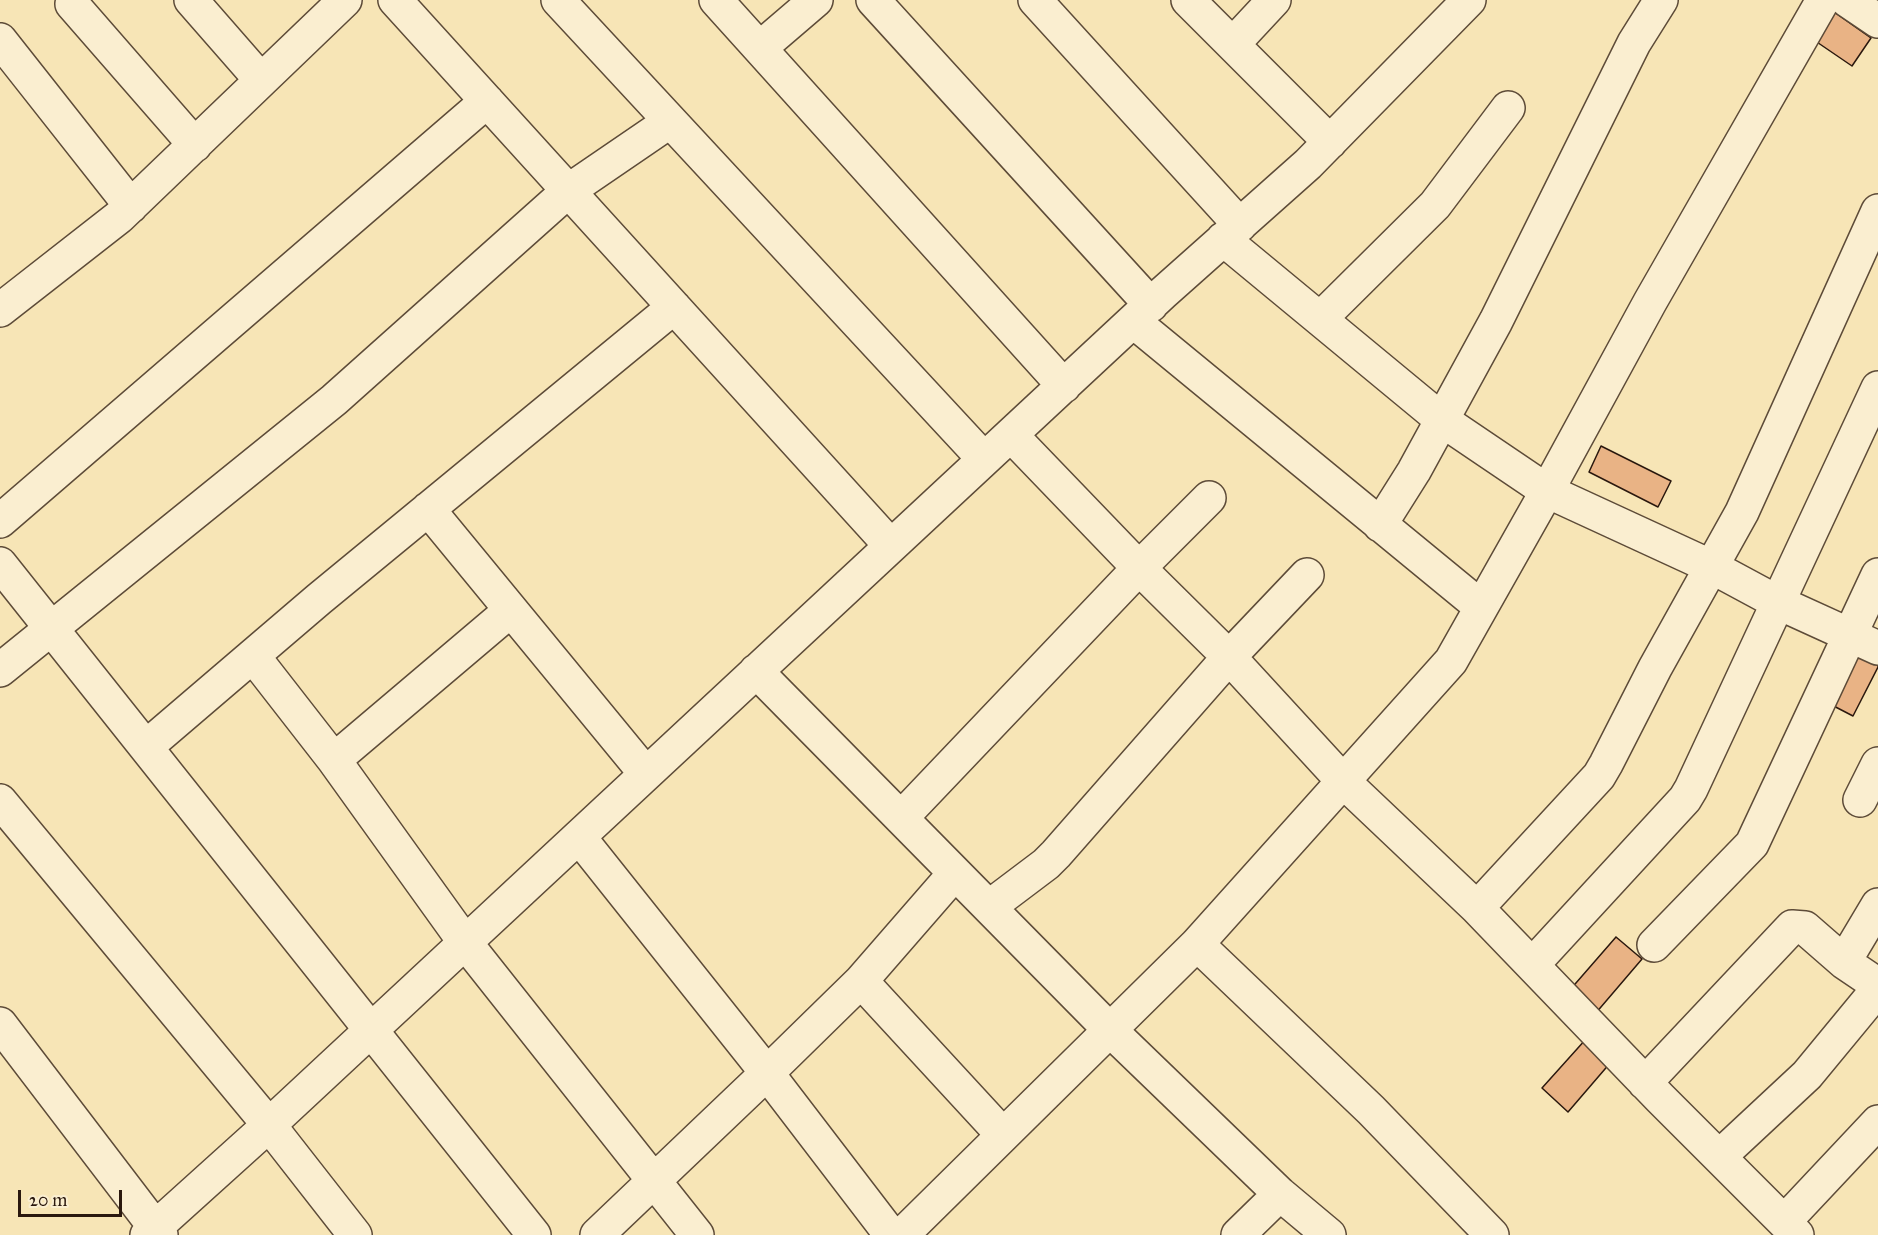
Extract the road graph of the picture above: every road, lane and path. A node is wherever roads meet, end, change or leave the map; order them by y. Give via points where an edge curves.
1 (190, 0) edge
2 (345, 0) edge
3 (395, 0) edge
4 (558, 0) edge
5 (716, 0) edge
6 (816, 0) edge
7 (873, 0) edge
8 (1035, 0) edge
9 (1188, 0) edge
10 (1274, 0) edge
11 (1469, 0) edge
12 (1661, 0) edge
13 (1823, 0) edge
14 (1847, 0) edge
15 (72, 4) dead end
16 (1878, 21) edge
17 (0, 40) edge
18 (1233, 44) junction
19 (760, 48) junction
20 (261, 80) junction
21 (487, 101) junction
22 (1508, 108) dead end
23 (669, 122) junction
24 (1330, 142) junction
25 (195, 145) junction
26 (568, 190) junction
27 (131, 206) junction
28 (1878, 211) edge
29 (1232, 232) junction
30 (674, 307) junction
31 (0, 310) edge
32 (1142, 313) junction
33 (1320, 319) junction
34 (1064, 386) junction
35 (1878, 388) edge
36 (1442, 420) junction
37 (1011, 435) junction
38 (984, 459) junction
39 (1548, 490) junction
40 (1209, 498) dead end
41 (428, 509) junction
42 (0, 521) edge
43 (1380, 525) junction
44 (891, 546) junction
45 (0, 564) edge
46 (1712, 567) junction
47 (1139, 568) junction
48 (1307, 575) dead end
49 (1878, 575) edge
50 (1777, 602) junction
51 (1481, 607) junction
52 (511, 610) junction
53 (52, 630) junction
54 (1863, 642) edge
55 (252, 656) junction
56 (1229, 657) junction
57 (0, 670) edge
58 (756, 671) junction
59 (146, 747) junction
60 (334, 760) junction
61 (1878, 764) edge
62 (646, 774) junction
63 (1343, 781) junction
64 (1860, 800) dead end
65 (0, 801) edge
66 (901, 818) junction
67 (579, 837) junction
68 (955, 873) junction
69 (1878, 905) edge
70 (990, 907) junction
71 (1477, 908) junction
72 (464, 941) junction
73 (1197, 944) junction
74 (1654, 945) dead end
75 (1844, 962) junction
76 (1533, 964) junction
77 (861, 981) junction
78 (1878, 987) edge
79 (0, 1024) edge
80 (372, 1029) junction
81 (1110, 1030) junction
82 (767, 1073) junction
83 (1646, 1083) junction
84 (1878, 1122) edge
85 (269, 1125) junction
86 (1003, 1135) junction
87 (1719, 1157) junction
88 (654, 1181) junction
89 (1280, 1194) junction
90 (1790, 1228) edge
91 (154, 1232) edge
92 (356, 1235) edge
93 (534, 1235) edge
94 (597, 1235) edge
95 (697, 1235) edge
96 (891, 1235) edge
97 (902, 1235) edge
98 (1238, 1235) edge
99 (1329, 1235) edge
100 (1492, 1235) edge

1 - 20 street
2 - 20 street
3 - 21 street
4 - 23 street
5 - 19 street
6 - 19 street
7 - 32 street
8 - 29 street
9 - 18 street
10 - 18 street
11 - 24 street
12 - 36 street via 1634,43 1496,321
13 - 39 street via 1650,302
14 - 16 street
15 - 25 street
17 - 27 street
18 - 24 street
19 - 34 street
20 - 25 street
21 - 26 street
21 - 42 street
22 - 33 street via 1435,205
23 - 26 street
23 - 38 street
24 - 29 street
25 - 27 street
26 - 30 street
26 - 53 street via 334,400
27 - 31 street
28 - 46 street via 1742,512
29 - 32 street
29 - 33 street
30 - 41 street
30 - 44 street
32 - 34 street
32 - 43 street
33 - 36 street
34 - 37 street
35 - 50 street
36 - 39 street
36 - 43 street
37 - 38 street
37 - 47 street
38 - 44 street
39 - 46 street
39 - 51 street
40 - 47 street
41 - 52 street
41 - 55 street
43 - 51 street
44 - 58 street
45 - 53 street
46 - 50 street
46 - 71 street via 1599,776
47 - 56 street
47 - 66 street
48 - 56 street
49 - 54 street
50 - 54 street
50 - 76 street via 1685,799
51 - 63 street via 1451,661
52 - 60 street
52 - 62 street
53 - 57 street
53 - 59 street
54 - 74 street via 1752,844
55 - 59 street
55 - 60 street
56 - 63 street
56 - 70 street via 1056,854
58 - 62 street
58 - 66 street
59 - 80 street
60 - 72 street
61 - 64 street
62 - 67 street
63 - 71 street
63 - 73 street
65 - 85 street
66 - 68 street
67 - 72 street
67 - 82 street
68 - 70 street
68 - 77 street
69 - 75 street
70 - 81 street
71 - 76 street
72 - 80 street
72 - 88 street
73 - 81 street
73 - 100 street via 1371,1110
75 - 78 street
75 - 83 street via 1805,928 1792,927
76 - 83 street
77 - 82 street
77 - 86 street
78 - 87 street via 1808,1075
79 - 91 street
80 - 85 street
80 - 93 street
81 - 86 street
81 - 89 street
82 - 88 street
82 - 96 street
83 - 87 street
84 - 90 street
85 - 91 street
85 - 92 street
86 - 97 street
87 - 90 street
88 - 94 street
88 - 95 street
89 - 98 street
89 - 99 street

